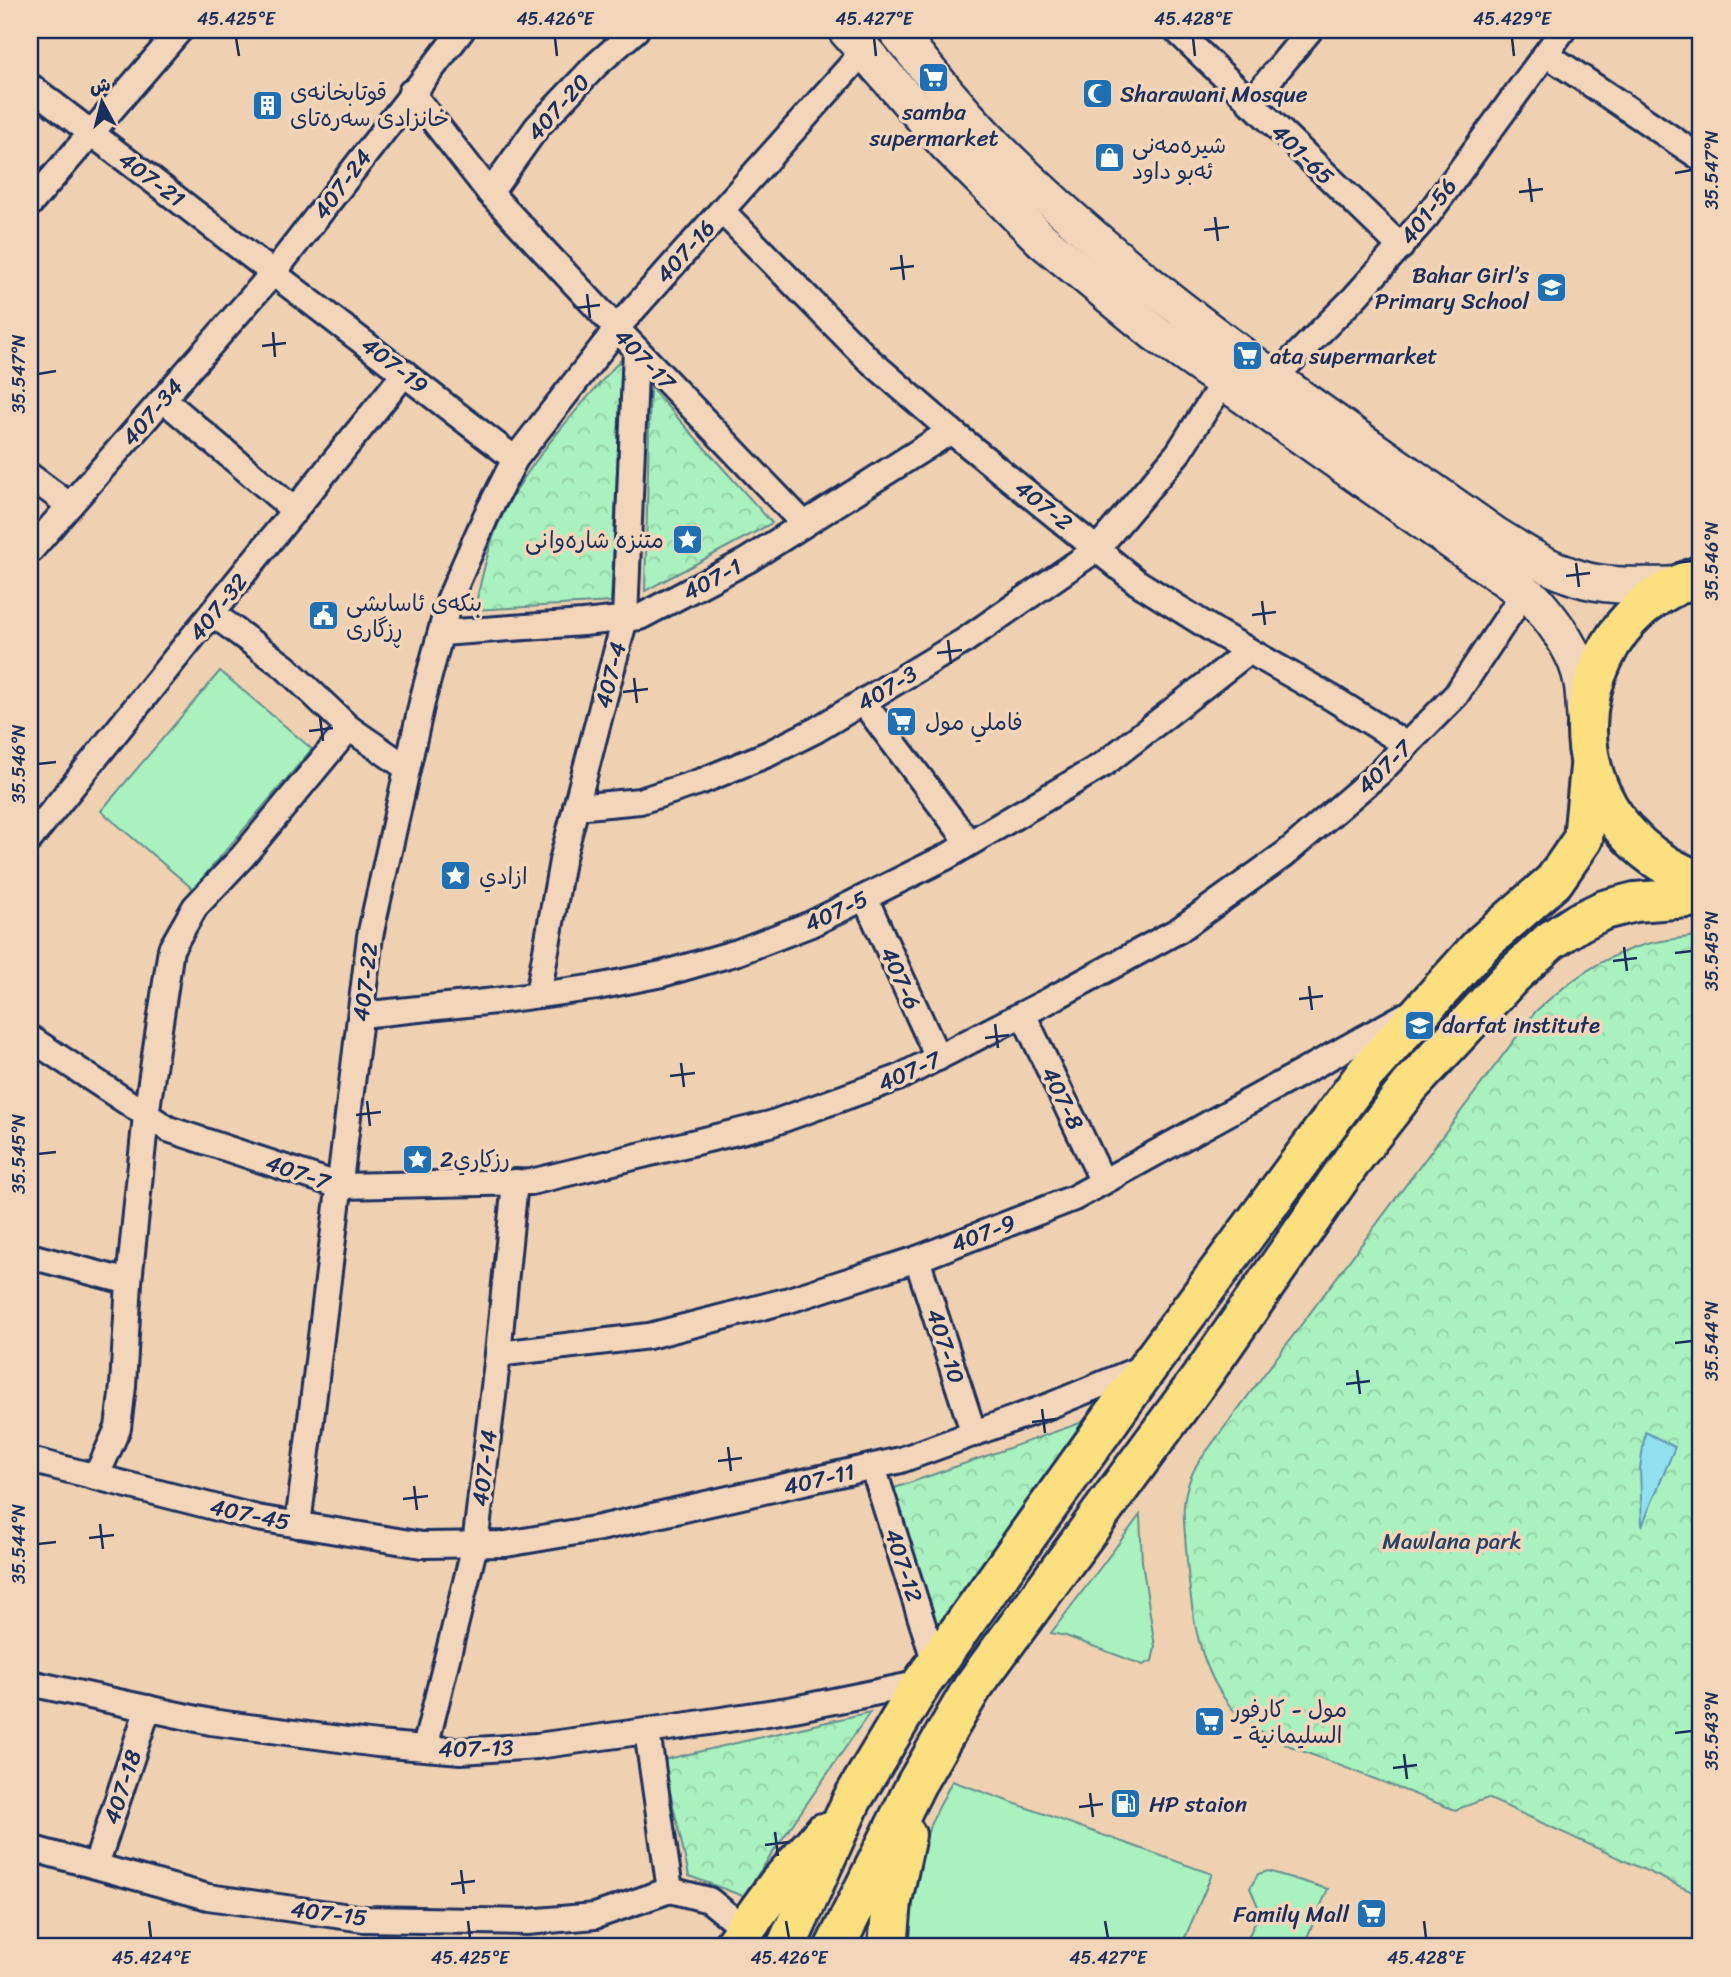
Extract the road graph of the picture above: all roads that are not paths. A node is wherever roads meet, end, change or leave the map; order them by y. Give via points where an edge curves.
1 (180, 30) edge
2 (462, 30) edge
3 (636, 30) edge
4 (895, 30) edge
5 (1176, 30) edge
6 (1310, 30) edge
7 (1563, 30) edge
8 (855, 41) edge
9 (1546, 54) junction
10 (30, 86) edge
11 (411, 92) junction
12 (1250, 103) junction
13 (91, 133) junction
14 (1701, 158) edge
15 (490, 193) junction
16 (30, 204) edge
17 (722, 211) junction
18 (1401, 247) junction
19 (274, 272) junction
20 (617, 329) junction
21 (636, 349) junction
22 (405, 373) junction
23 (1275, 377) junction
24 (1224, 381) junction
25 (163, 399) junction
26 (951, 431) junction
27 (515, 459) junction
28 (30, 476) edge
29 (69, 505) junction
30 (295, 511) junction
31 (804, 524) junction
32 (1097, 549) junction
33 (30, 551) edge
34 (1688, 580) edge
35 (1525, 591) junction
36 (213, 614) junction
37 (625, 618) junction
38 (441, 633) junction
39 (1250, 651) junction
40 (863, 702) junction
41 (1586, 722) junction
42 (349, 728) junction
43 (1407, 745) junction
44 (1590, 767) junction
45 (407, 768) junction
46 (576, 807) junction
47 (30, 839) edge
48 (969, 843) junction
49 (1701, 881) edge
50 (1701, 897) edge
51 (865, 898) junction
52 (538, 995) junction
53 (1428, 1003) junction
54 (361, 1014) junction
55 (1023, 1014) junction
56 (30, 1038) edge
57 (938, 1058) junction
58 (146, 1115) junction
59 (515, 1182) junction
60 (1103, 1182) junction
61 (340, 1186) junction
62 (30, 1256) edge
63 (917, 1259) junction
64 (129, 1282) junction
65 (498, 1354) junction
66 (1150, 1364) junction
67 (974, 1434) junction
68 (30, 1460) edge
69 (873, 1467) junction
70 (96, 1477) junction
71 (298, 1525) junction
72 (475, 1545) junction
73 (929, 1673) junction
74 (30, 1683) edge
75 (148, 1708) junction
76 (647, 1731) junction
77 (425, 1748) junction
78 (916, 1784) junction
79 (852, 1800) junction
80 (30, 1848) edge
81 (96, 1865) junction
82 (670, 1890) junction
83 (738, 1938) edge
84 (786, 1947) edge
85 (835, 1947) edge
86 (888, 1947) edge

1 - 13 street
2 - 11 street, 407-24
3 - 15 street, 407-20 via 537,127
4 - 23 street via 955,104 1080,227 1174,306
5 - 12 street, 401-65
6 - 12 street
7 - 9 street, 401-56
8 - 17 street, 407-16
8 - 24 street via 947,145 1042,240 1156,334
9 - 14 street
9 - 18 street, 401-56
10 - 13 street, 407-21
11 - 15 street, 407-17
11 - 19 street, 407-24
12 - 18 street, 401-65
13 - 16 street
13 - 19 street, 407-21
15 - 20 street, 407-17
17 - 20 street, 407-16
17 - 26 street, 407-2 via 868,359
18 - 23 street, 401-56
19 - 22 street, 407-19
19 - 25 street, 407-34
20 - 21 street, 407-17
20 - 27 street, 407-16
21 - 31 street, 407-17
21 - 37 street, 407-4
22 - 27 street, 407-19
22 - 30 street, 407-32
23 - 34 street via 1495,535 1537,560 1579,579 1628,585
24 - 32 street, 407-3 via 1178,453
24 - 35 street
25 - 29 street, 407-34
25 - 30 street
26 - 31 street, 407-1
26 - 32 street, 407-2
27 - 38 street, 407-22 via 450,598
28 - 29 street
29 - 33 street, 407-34
30 - 36 street, 407-32
31 - 37 street, 407-1 via 640,617
32 - 39 street, 407-2 via 1137,582
32 - 40 street, 407-3 via 964,641
34 - 41 main road via 1640,608 1612,641 1593,679
35 - 41 street via 1554,622 1574,656
35 - 43 street, 407-7 via 1455,695
36 - 42 street via 285,667
36 - 47 street, 407-32
37 - 38 street, 407-1
37 - 46 street, 407-4
38 - 45 street, 407-22
39 - 43 street, 407-2
39 - 48 street, 407-5 via 1104,764
40 - 46 street, 407-3 via 768,754 702,781 640,801
40 - 48 street
41 - 44 main road
42 - 45 street
42 - 58 street via 195,907 171,949
43 - 55 street, 407-7 via 1285,854 1178,930
44 - 49 main road via 1605,805 1630,838 1661,863
44 - 53 main road via 1583,839 1554,881 1482,944
45 - 54 street, 407-22 via 370,936
46 - 52 street, 407-4
48 - 51 street, 407-5
50 - 78 main road via 1635,902 1604,910 1549,941 1410,1086 972,1688
51 - 52 street, 407-5 via 738,952 662,974
51 - 57 street, 407-6
52 - 54 street, 407-5
53 - 60 street, 407-9
53 - 66 main road via 1365,1074
54 - 61 street, 407-22
55 - 57 street, 407-7
55 - 60 street, 407-8
56 - 58 street, 407-7
57 - 59 street, 407-7 via 898,1079 770,1124 531,1182
58 - 61 street, 407-7 via 168,1129
58 - 64 street
59 - 61 street, 407-7
59 - 65 street, 407-14
60 - 63 street, 407-9 via 1074,1198
61 - 71 street, 407-22
62 - 64 street
63 - 65 street, 407-9 via 789,1300 649,1336
63 - 67 street, 407-10
64 - 70 street via 118,1428
65 - 72 street, 407-14
66 - 67 street, 407-11
66 - 73 main road
67 - 69 street, 407-11
68 - 70 street, 407-45
69 - 72 street, 407-11 via 600,1528 506,1545
69 - 73 street, 407-12
70 - 71 street, 407-45
71 - 72 street, 407-45 via 422,1545
72 - 77 street, 407-14
73 - 76 street, 407-13 via 794,1709
73 - 79 main road
74 - 75 street, 407-13
75 - 77 street, 407-13 via 211,1722
75 - 81 street, 407-18
76 - 77 street, 407-13 via 537,1746 461,1751
76 - 82 street
78 - 85 main road
78 - 86 main road via 892,1901
79 - 83 main road via 778,1884
79 - 84 main road
80 - 81 street, 407-15
81 - 82 street, 407-15 via 208,1897 364,1919 527,1922 596,1916
82 - 83 street via 709,1900

